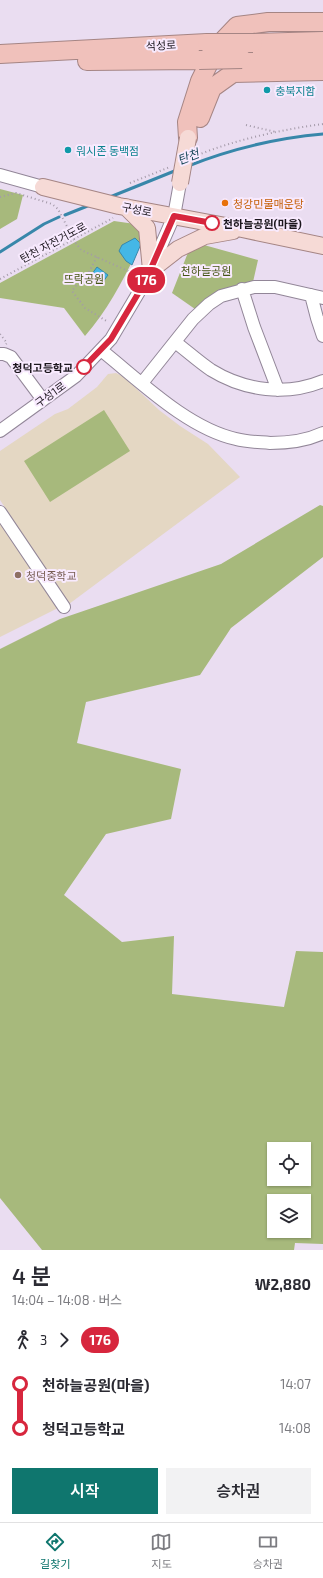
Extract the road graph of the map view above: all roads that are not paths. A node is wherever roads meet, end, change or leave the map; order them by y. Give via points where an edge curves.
1 (323, 22) edge
2 (323, 41) edge
3 (0, 54) edge
4 (323, 57) edge
5 (0, 62) edge
6 (323, 71) edge
7 (188, 138) junction
8 (0, 176) edge
9 (180, 183) joint
10 (43, 187) joint
11 (119, 211) junction
12 (174, 216) junction
13 (242, 229) junction
14 (323, 246) edge
15 (148, 275) junction
16 (242, 289) junction
17 (311, 295) junction
18 (323, 298) edge
19 (323, 336) edge
20 (175, 342) junction
21 (101, 350) junction
22 (0, 354) edge
23 (323, 381) edge
24 (142, 383) junction
25 (278, 390) junction
26 (43, 400) junction
27 (0, 430) edge
28 (323, 434) edge
29 (0, 512) edge
30 (64, 607) dead end

1 - 7 highway via 268,22 237,26 217,47 200,81 187,122
2 - 3 highway, 석성로, bridge via 207,43
4 - 5 highway, 석성로, bridge
6 - 7 highway via 233,73 212,88 198,122
7 - 9 main road, bridge
8 - 10 street, 구성로
9 - 12 street, 구성1로
10 - 11 main road, 구성로
11 - 12 main road, 구성로
11 - 15 main road via 147,228
12 - 13 main road, 구성로
12 - 15 street, 구성1로
13 - 14 main road, 구성로
13 - 15 main road via 205,236 178,249
15 - 21 street, 구성1로 via 118,328
16 - 17 street via 274,288
16 - 20 street via 221,296 209,304
16 - 25 street
17 - 18 street
17 - 19 street
20 - 24 street
20 - 25 street via 212,370 236,382
21 - 24 street
21 - 26 street, 구성1로 via 76,376
22 - 26 street via 11,357
23 - 25 street via 308,387
24 - 28 street via 193,422 236,439 277,443
26 - 27 street, 구성1로
29 - 30 street

